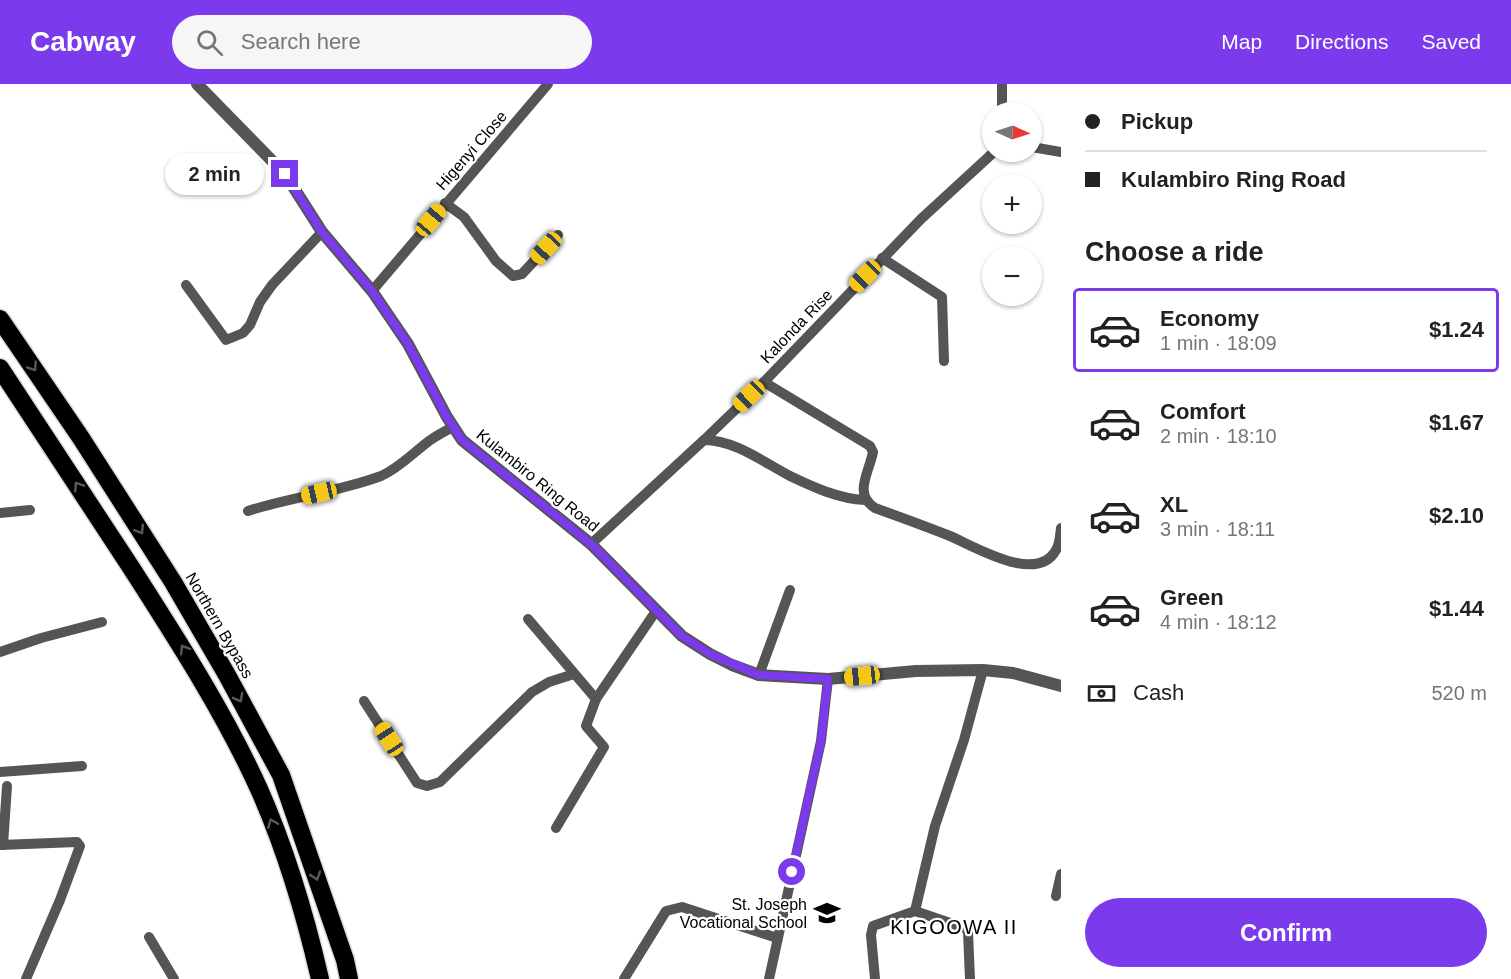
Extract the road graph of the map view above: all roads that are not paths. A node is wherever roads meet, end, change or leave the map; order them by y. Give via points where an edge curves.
1 (197, 84) edge
2 (548, 84) edge
3 (1002, 84) edge
4 (1002, 102) edge
5 (1042, 149) edge
6 (1061, 152) edge
7 (983, 162) edge
8 (445, 202) junction
9 (322, 232) junction
10 (558, 235) dead end
11 (882, 258) junction
12 (186, 285) dead end
13 (372, 291) junction
14 (0, 319) edge
15 (944, 361) dead end
16 (0, 368) edge
17 (764, 382) junction
18 (453, 427) junction
19 (704, 440) junction
20 (865, 500) junction
21 (30, 510) dead end
22 (248, 512) dead end
23 (0, 513) edge
24 (1061, 528) edge
25 (591, 544) junction
26 (790, 590) dead end
27 (656, 612) junction
28 (528, 619) dead end
29 (102, 622) dead end
30 (0, 652) edge
31 (983, 670) junction
32 (574, 674) junction
33 (759, 675) junction
34 (828, 679) junction
35 (1061, 686) edge
36 (596, 699) junction
37 (364, 701) dead end
38 (82, 765) dead end
39 (0, 772) edge
40 (7, 786) dead end
41 (556, 828) dead end
42 (1, 845) edge
43 (1061, 874) edge
44 (1056, 896) dead end
45 (915, 911) junction
46 (149, 937) dead end
47 (777, 938) junction
48 (26, 979) edge
49 (174, 979) edge
50 (320, 979) edge
51 (349, 979) edge
52 (624, 979) edge
53 (770, 979) edge
54 (874, 979) edge
55 (970, 979) edge

1 - 9 street, Kulambiro Ring Road via 285,174
2 - 8 street, Higenyi Close
3 - 4 street
5 - 6 street
7 - 11 street, Kalonda Rise
8 - 10 street via 464,217 496,261 513,276 522,274
8 - 13 street, Higenyi Close
9 - 12 street via 272,285 243,333 226,340
9 - 13 street, Kulambiro Ring Road
11 - 15 street via 942,297
11 - 17 street, Kalonda Rise
13 - 18 street, Kulambiro Ring Road via 408,344
14 -> 51 highway, Northern Bypass via 173,582 281,775
50 -> 16 highway via 284,852 229,727 187,653
17 - 19 street, Kalonda Rise
17 - 20 street via 870,446 873,452 862,491
18 - 22 street via 380,476
18 - 25 street, Kulambiro Ring Road via 462,440
19 - 20 street via 730,445 837,495
19 - 25 street, Kalonda Rise
20 - 24 street via 875,508 1014,564 1052,556
21 - 23 street
25 - 27 street, Kulambiro Ring Road
26 - 33 street
27 - 33 street, Kulambiro Ring Road via 710,654
27 - 36 street
28 - 32 street
29 - 30 street
31 - 34 street, Kulambiro Ring Road
31 - 35 street, Kulambiro Ring Road via 1013,673
31 - 45 street via 934,826
32 - 36 street
32 - 37 street via 532,692 440,782 427,786 417,783
33 - 34 street, Kulambiro Ring Road
34 - 47 street via 821,741
36 - 41 street via 586,726 604,747
38 - 39 street
40 - 42 street
42 - 48 street via 77,842 80,846
43 - 44 street
45 - 54 street via 873,926
45 - 55 street via 965,928
46 - 49 street
47 - 52 street via 672,908 666,911
47 - 53 street

